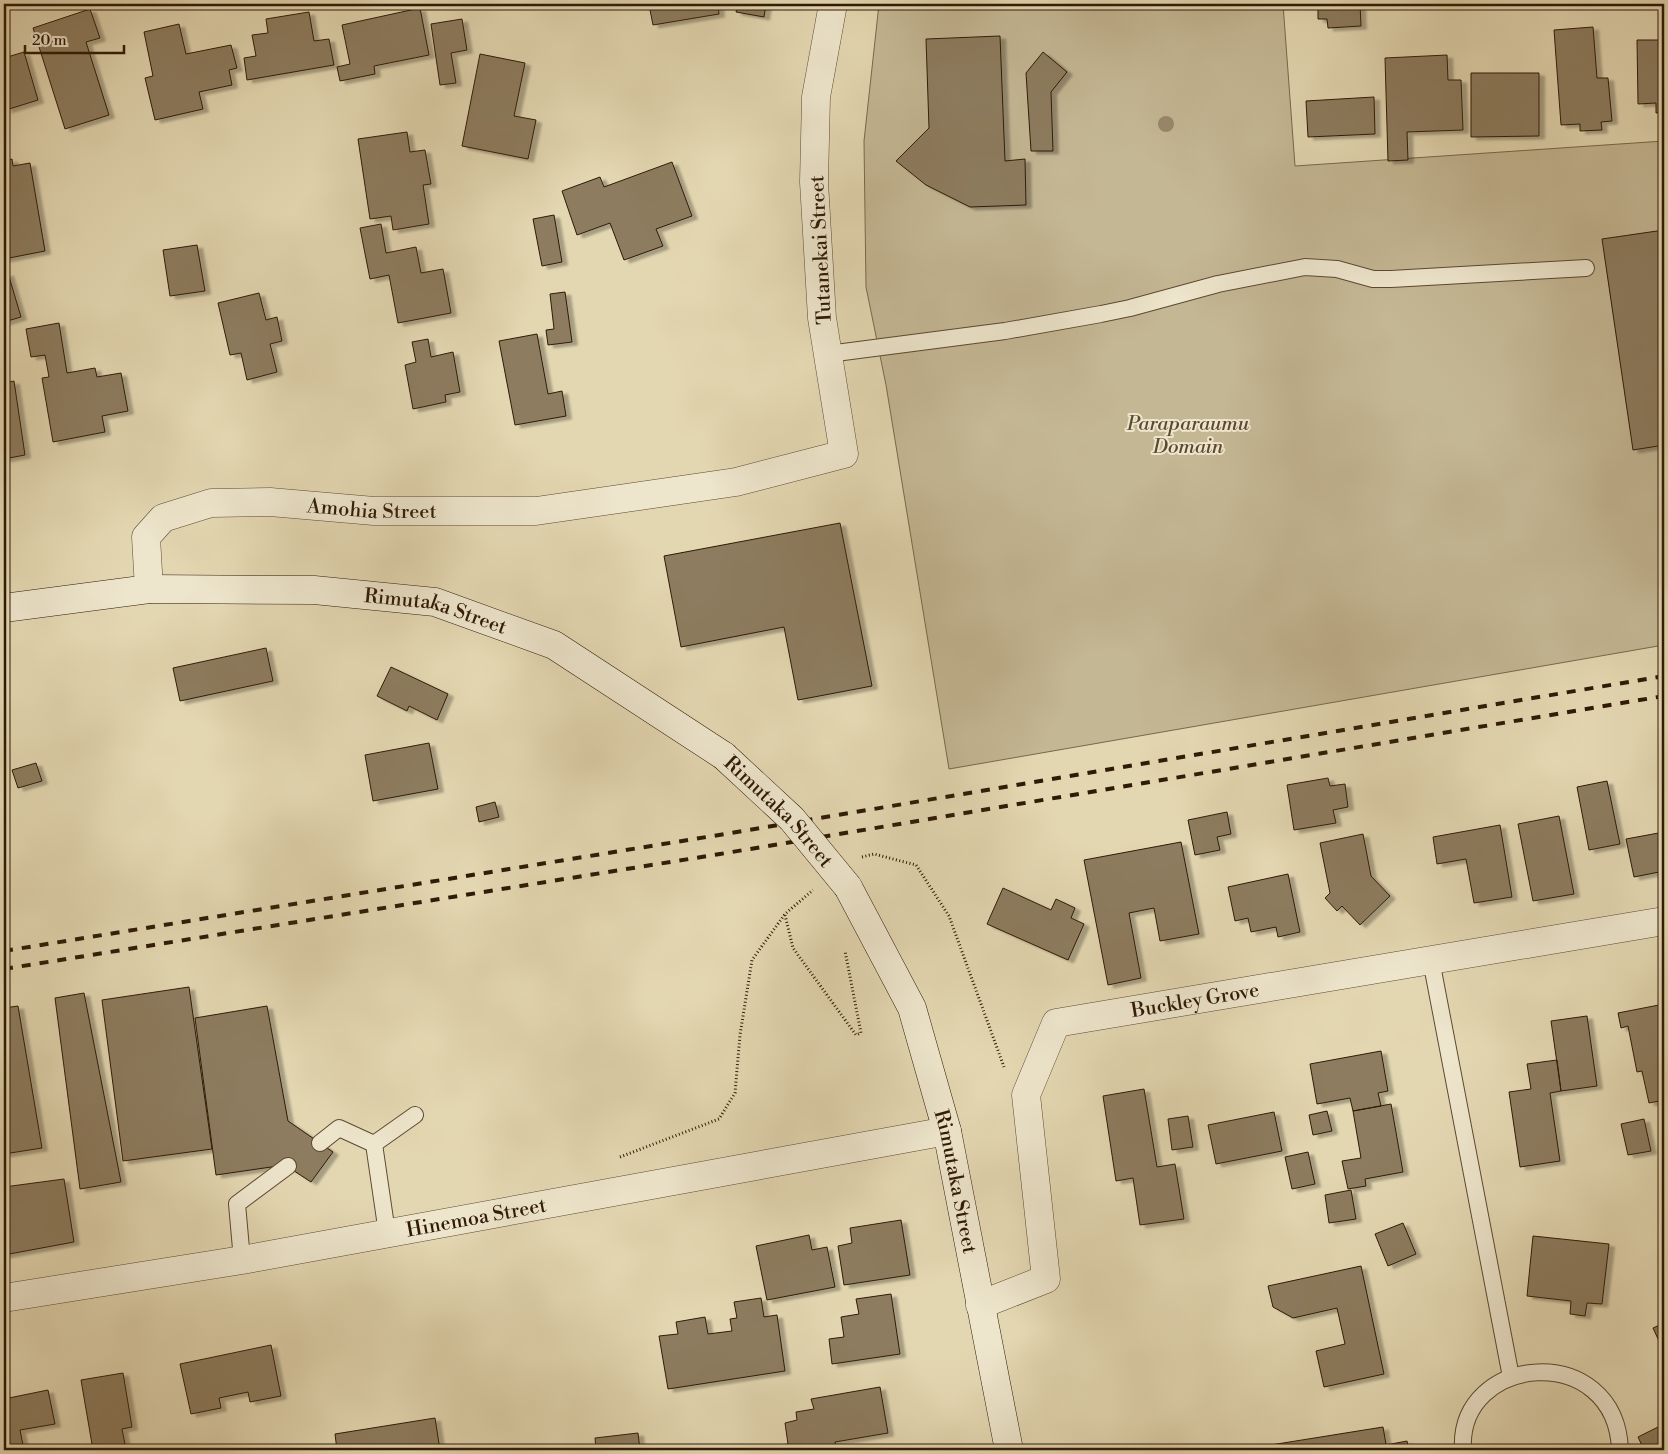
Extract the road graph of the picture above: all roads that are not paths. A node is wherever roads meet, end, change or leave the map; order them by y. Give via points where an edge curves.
1 (833, 4) edge
2 (1586, 268) dead end
3 (828, 354) junction
4 (803, 464) joint
5 (149, 589) junction
6 (4, 608) edge
7 (1664, 921) edge
8 (1431, 960) junction
9 (415, 1115) dead end
10 (947, 1131) junction
11 (320, 1143) dead end
12 (374, 1144) junction
13 (288, 1166) dead end
14 (387, 1233) junction
15 (242, 1260) junction
16 (4, 1298) edge
17 (980, 1305) junction
18 (1510, 1378) junction
19 (1009, 1450) edge
20 (1463, 1450) edge
21 (1620, 1450) edge

1 - 3 street, Tutanekai Street via 816,97 814,182 822,318
2 - 3 lane via 1391,279 1337,269 1304,267 1218,284 1101,314 1006,331
3 - 4 street, Tutanekai Street via 844,454
4 - 5 street, Amohia Street via 736,482 536,511 374,511 270,502 211,503 163,518 146,537
5 - 6 street
5 - 10 street, Rimutaka Street, bridge via 314,590 435,602 554,645 724,756 792,819 848,887 912,1008
7 - 8 street, Buckley Grove
8 - 17 street, Buckley Grove via 1056,1023 1026,1095 1046,1280
8 - 18 lane
9 - 12 lane
10 - 14 street, Hinemoa Street
10 - 17 street, Rimutaka Street
11 - 12 lane via 339,1128
12 - 14 lane
13 - 15 lane via 237,1204
14 - 15 street, Hinemoa Street
15 - 16 street, Hinemoa Street
17 - 19 street, Rimutaka Street
18 - 20 lane via 1486,1393 1477,1404 1465,1431
18 - 21 lane via 1538,1371 1553,1372 1580,1382 1592,1390 1610,1413

